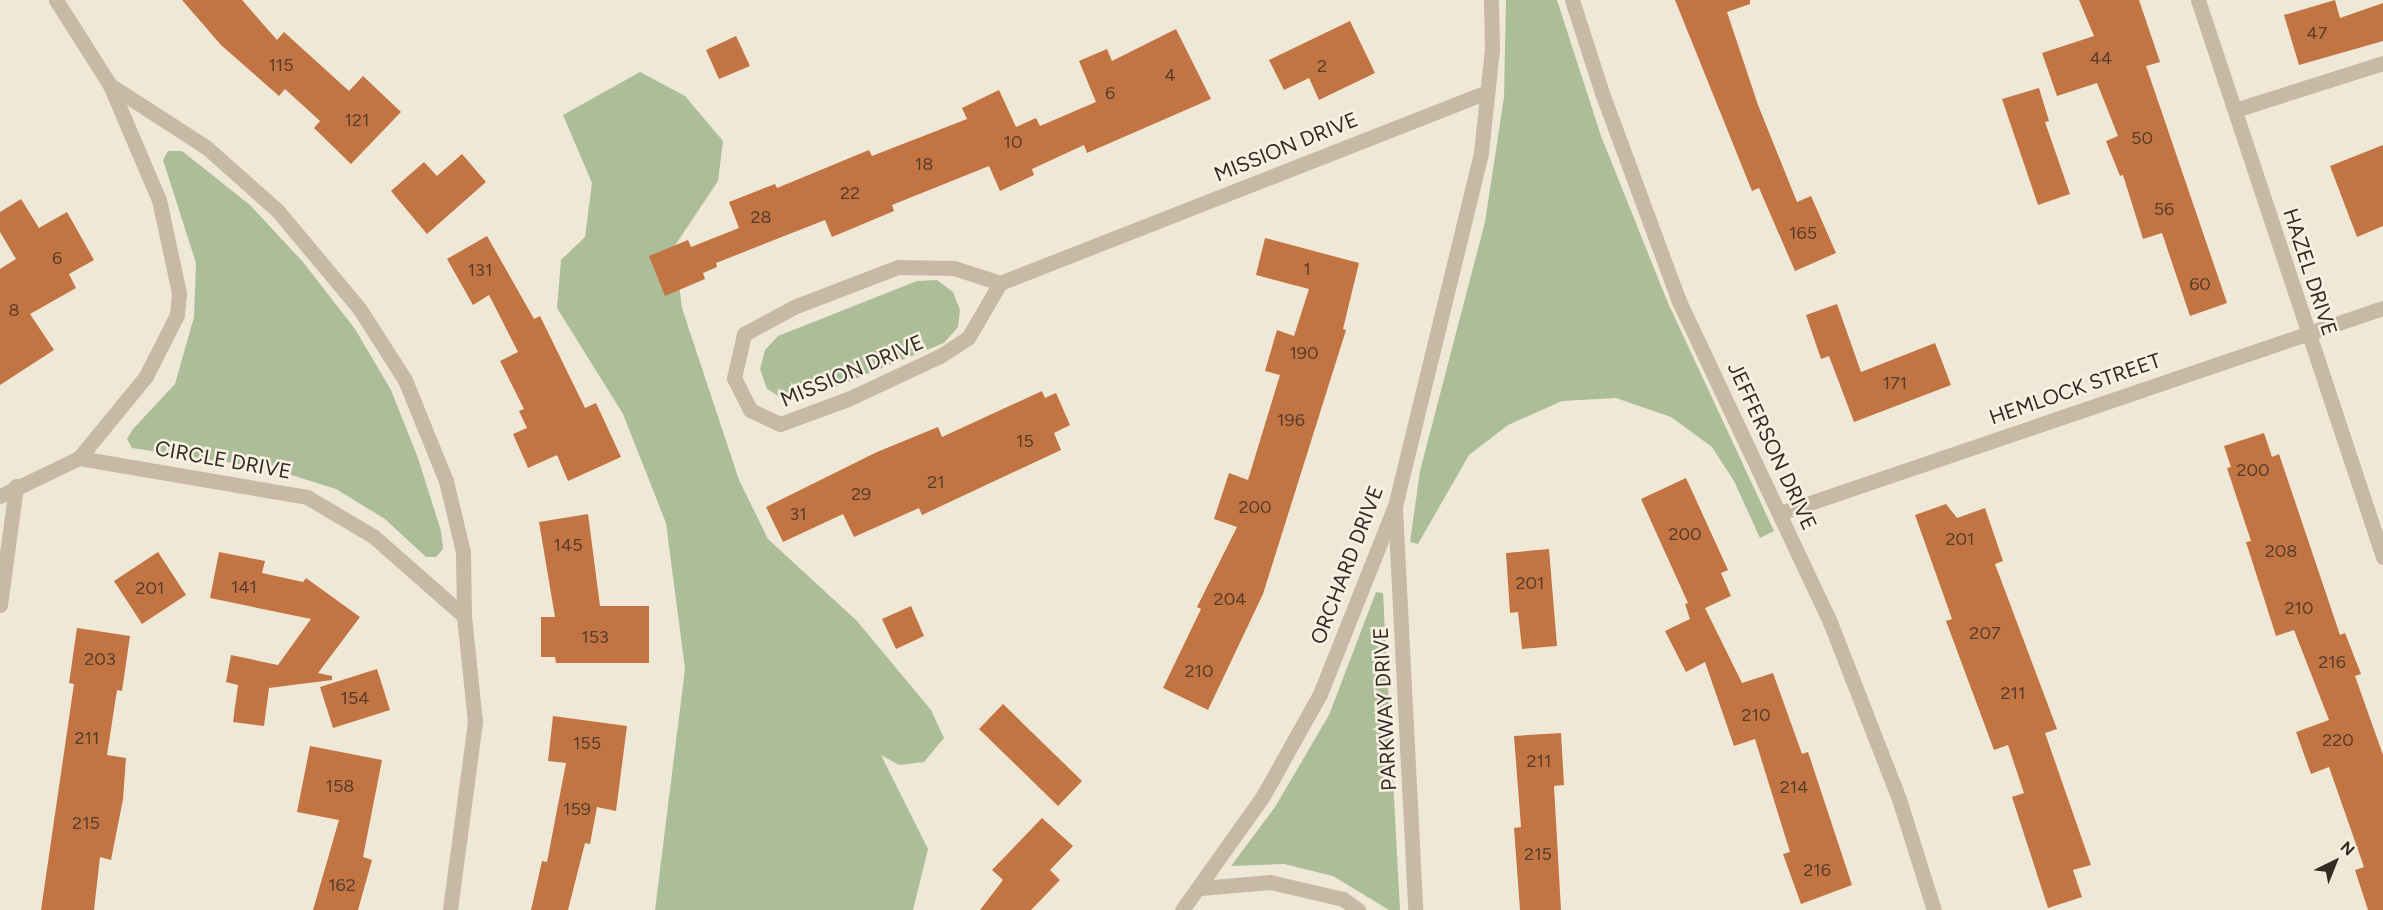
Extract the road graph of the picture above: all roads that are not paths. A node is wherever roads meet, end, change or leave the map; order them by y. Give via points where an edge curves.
1 (56, 0) edge
2 (1491, 0) edge
3 (1572, 0) edge
4 (2198, 0) edge
5 (2383, 63) edge
6 (110, 85) junction
7 (1487, 92) junction
8 (2235, 110) junction
9 (1000, 283) junction
10 (2383, 308) edge
11 (2308, 333) junction
12 (79, 458) junction
13 (16, 486) junction
14 (0, 496) edge
15 (1395, 506) junction
16 (1780, 513) junction
17 (2383, 557) edge
18 (0, 605) edge
19 (464, 616) junction
20 (1201, 888) junction
21 (450, 910) edge
22 (1182, 910) edge
23 (1358, 910) edge
24 (1415, 910) edge
25 (1934, 910) edge

1 - 6 street
2 - 7 street
3 - 16 street, JEFFERSON DRIVE via 1678,299
4 - 8 street, HAZEL DRIVE
5 - 8 street
6 - 12 street via 159,200 179,293 177,315 146,376
6 - 19 street via 206,147 278,210 359,308 405,380 446,481 463,552
7 - 9 street, MISSION DRIVE
7 - 15 street, ORCHARD DRIVE via 1481,152
8 - 11 street, HAZEL DRIVE
9 - 9 street, MISSION DRIVE via 954,268 898,267 794,307 744,333 734,378 750,410 780,424 848,399 940,356 968,338
10 - 11 street, HEMLOCK STREET
11 - 16 street, HEMLOCK STREET
11 - 17 street, HAZEL DRIVE
12 - 13 street
12 - 19 street, CIRCLE DRIVE via 307,497 373,536
13 - 14 street
13 - 18 street
15 - 20 street, ORCHARD DRIVE via 1320,694 1263,796
15 - 24 street, PARKWAY DRIVE
16 - 25 street, JEFFERSON DRIVE via 1861,698 1899,799
19 - 21 street via 475,722
20 - 22 street, ORCHARD DRIVE
20 - 23 street via 1270,882 1343,899

